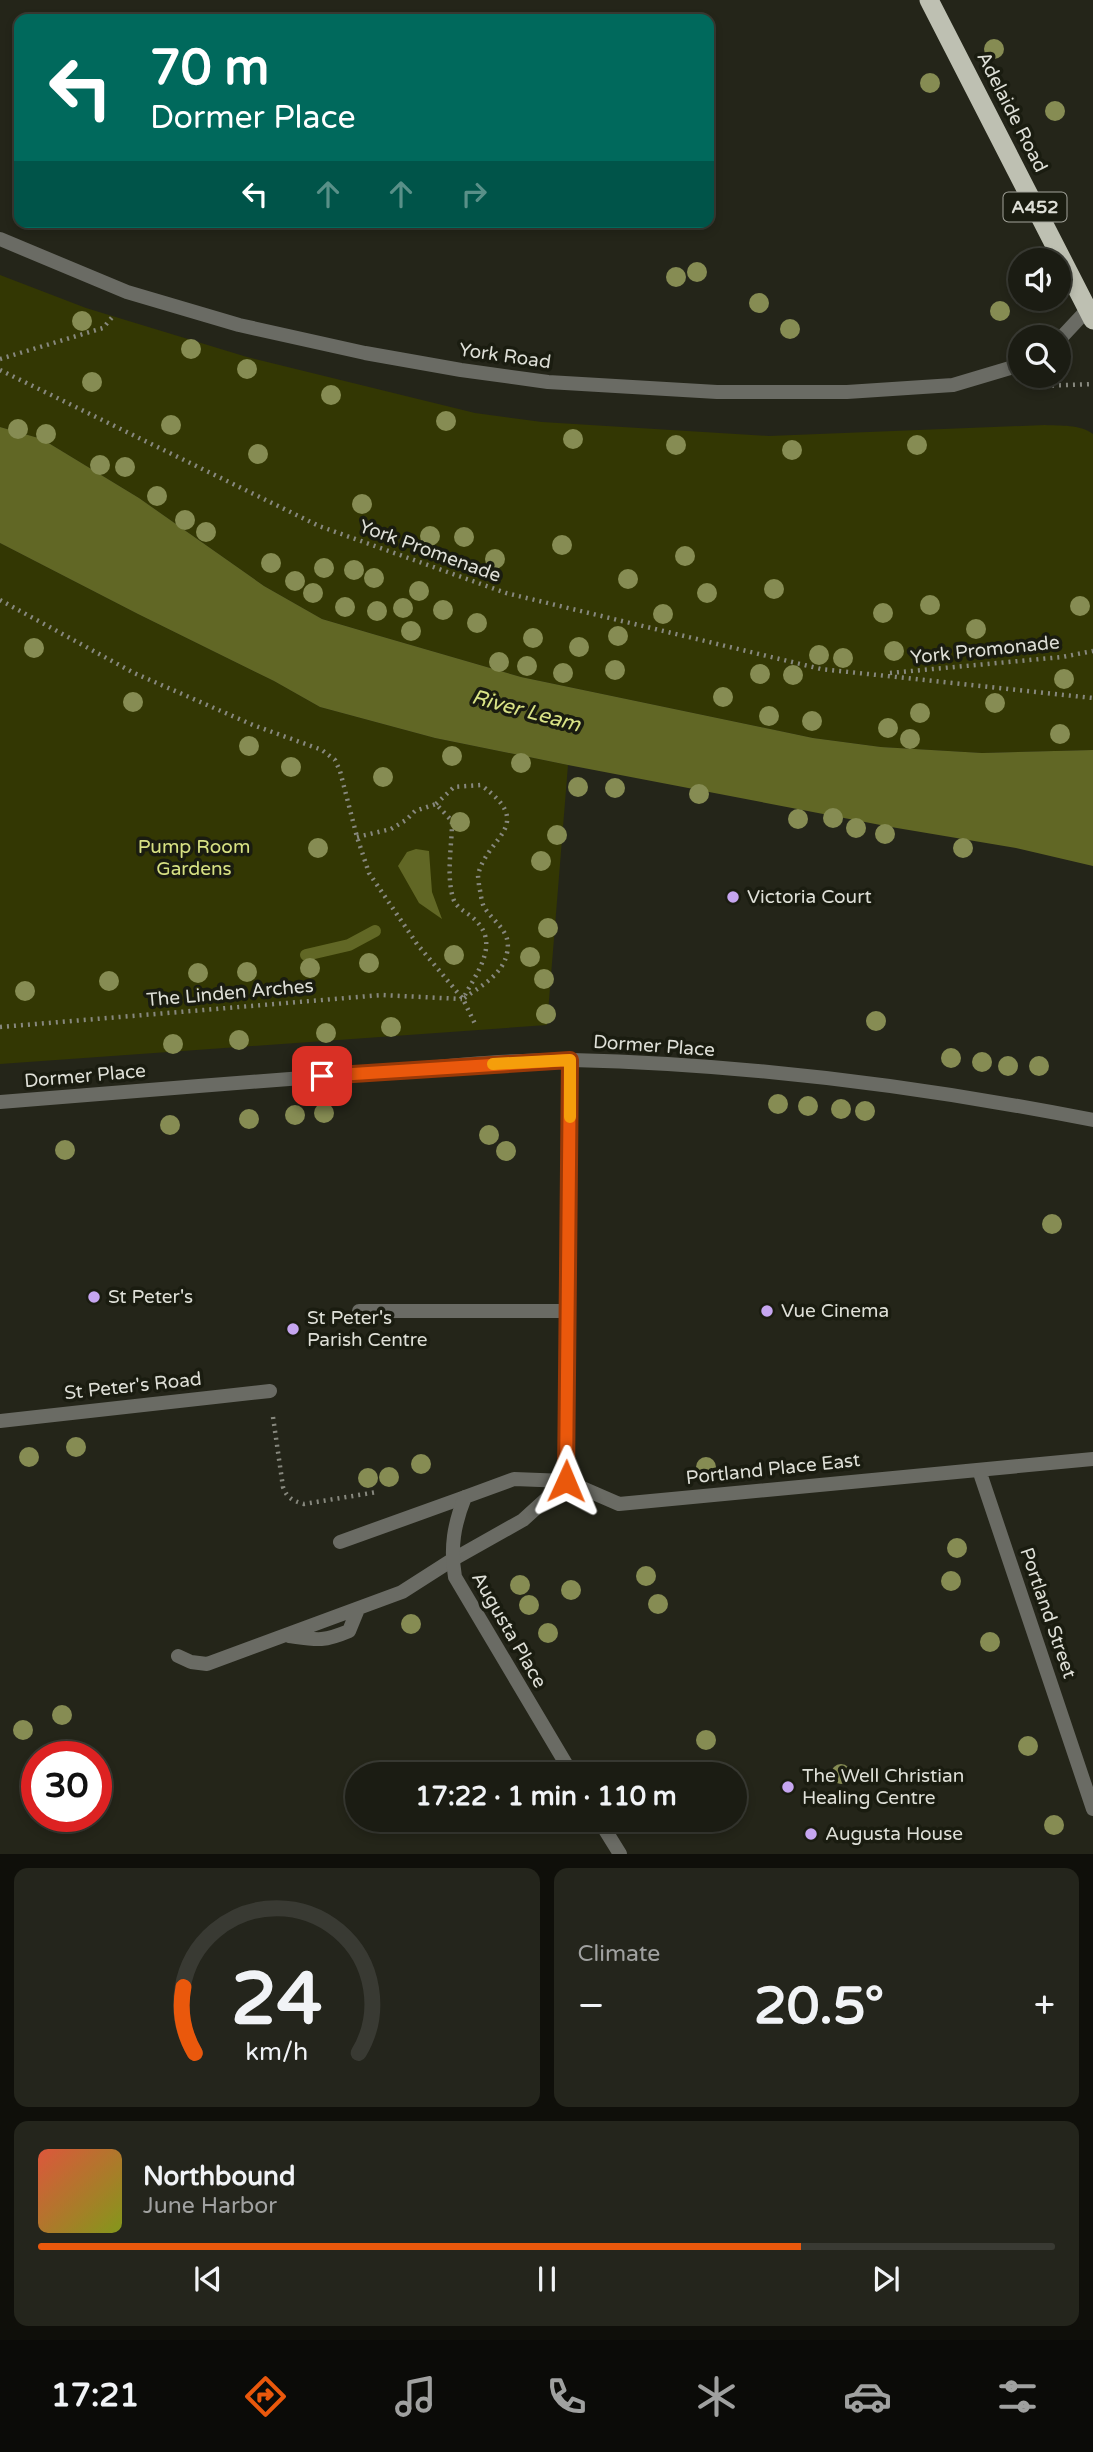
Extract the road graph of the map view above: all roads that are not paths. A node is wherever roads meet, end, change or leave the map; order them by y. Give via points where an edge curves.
1 (929, 0) edge
2 (0, 239) edge
3 (1090, 315) edge
4 (1071, 330) edge
5 (1008, 369) edge
6 (570, 1060) junction
7 (0, 1102) edge
8 (1093, 1120) edge
9 (359, 1311) dead end
10 (567, 1311) junction
11 (270, 1391) dead end
12 (0, 1421) edge
13 (1093, 1459) edge
14 (979, 1470) junction
15 (566, 1481) junction
16 (465, 1497) junction
17 (340, 1542) dead end
18 (452, 1560) junction
19 (178, 1656) dead end
20 (565, 1762) edge
21 (1093, 1809) edge
22 (607, 1832) edge
23 (620, 1853) edge

1 - 3 highway, Adelaide Road / A452
2 - 5 street, York Road via 127,292 239,325 365,353 548,382 717,392 847,392 953,385
3 - 4 street
6 - 7 street, Dormer Place
6 - 8 street, Dormer Place via 913,1090
6 - 10 street
9 - 10 street
10 - 15 street
11 - 12 street, St Peter's Road
13 - 14 street, Portland Place East
14 - 15 street, Portland Place East via 619,1504
14 - 21 street, Portland Street
15 - 16 street, Portland Place East via 514,1479
15 - 18 street via 523,1520
16 - 17 street, Portland Place East
16 - 18 street, Augusta Place via 455,1523
18 - 19 street via 402,1592 358,1609 349,1631 323,1641 287,1635 206,1664
18 - 20 street, Augusta Place via 455,1577
22 - 23 street

